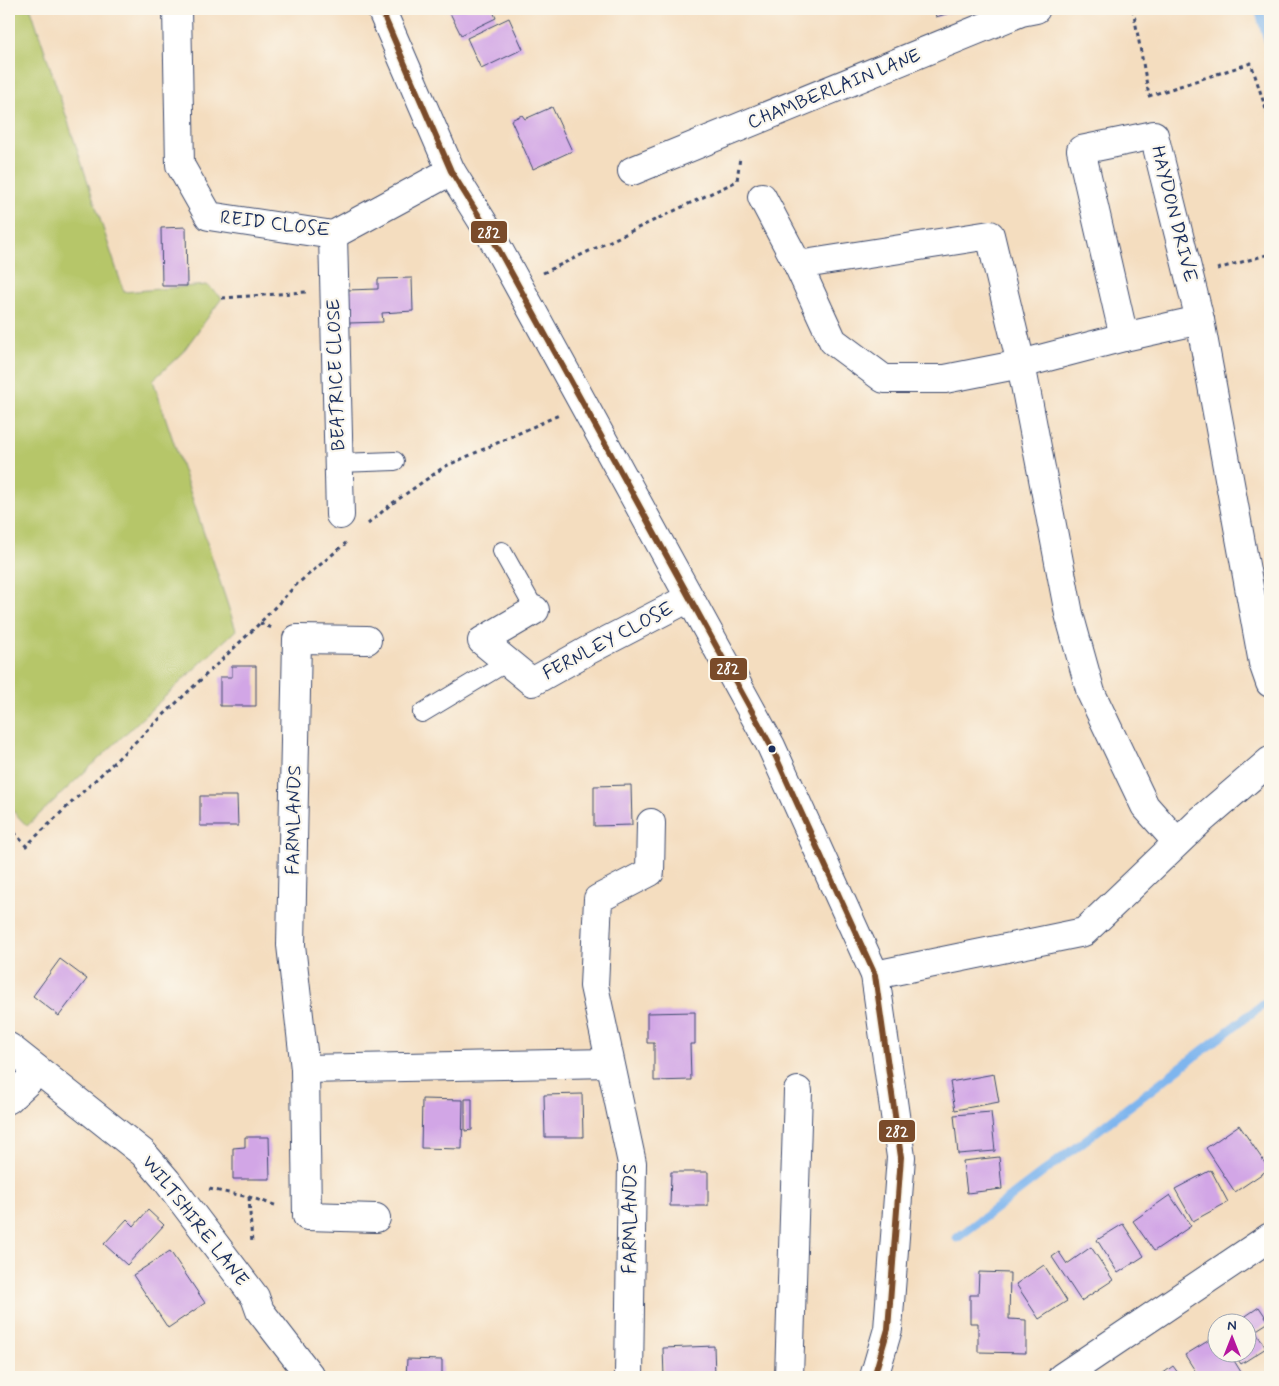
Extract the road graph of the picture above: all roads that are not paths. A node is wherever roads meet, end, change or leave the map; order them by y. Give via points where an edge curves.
1 (177, 9) edge
2 (380, 9) edge
3 (1026, 10) edge
4 (450, 171) junction
5 (632, 171) dead end
6 (762, 197) dead end
7 (333, 235) junction
8 (798, 265) junction
9 (1200, 320) junction
10 (1124, 337) junction
11 (1021, 364) junction
12 (395, 461) dead end
13 (339, 463) junction
14 (340, 515) dead end
15 (502, 551) dead end
16 (690, 598) junction
17 (535, 610) joint
18 (367, 640) dead end
19 (507, 662) junction
20 (1270, 683) edge
21 (422, 713) dead end
22 (1270, 761) edge
23 (651, 823) dead end
24 (1177, 842) junction
25 (875, 974) junction
26 (9, 1048) edge
27 (610, 1064) junction
28 (306, 1069) junction
29 (38, 1072) junction
30 (798, 1091) dead end
31 (9, 1099) edge
32 (376, 1218) dead end
33 (1270, 1237) edge
34 (311, 1377) edge
35 (629, 1377) edge
36 (789, 1377) edge
37 (874, 1377) edge
38 (1062, 1377) edge

1 - 7 street, REID CLOSE via 180,165 209,216
2 - 4 street
3 - 5 street, CHAMBERLAIN LANE
4 - 7 street, REID CLOSE
4 - 16 street via 489,232
6 - 8 street
7 - 13 street, BEATRICE CLOSE
8 - 11 street via 833,341 884,379 945,379
8 - 11 street via 990,235
9 - 10 street
9 - 10 street, HAYDON DRIVE via 1154,135 1081,150
9 - 20 street, HAYDON DRIVE via 1263,663
10 - 11 street
11 - 24 street via 1069,614 1091,693 1145,806
12 - 13 lane
13 - 14 street, BEATRICE CLOSE
15 - 17 lane
16 - 19 street, FERNLEY CLOSE via 532,682
16 - 25 street via 771,746
17 - 19 street, FERNLEY CLOSE via 482,641
18 - 28 street, FARMLANDS via 298,639 291,945
19 - 21 lane
22 - 24 street
23 - 27 street, FARMLANDS via 650,872 598,900 594,986
24 - 25 street via 1084,932
25 - 37 street via 901,1157 888,1329
26 - 29 street, WILTSHIRE LANE
27 - 28 street
27 - 35 street, FARMLANDS via 632,1163
28 - 32 street, FARMLANDS via 307,1216
29 - 31 street
29 - 34 street, WILTSHIRE LANE via 144,1153 168,1181
30 - 36 street
33 - 38 street

